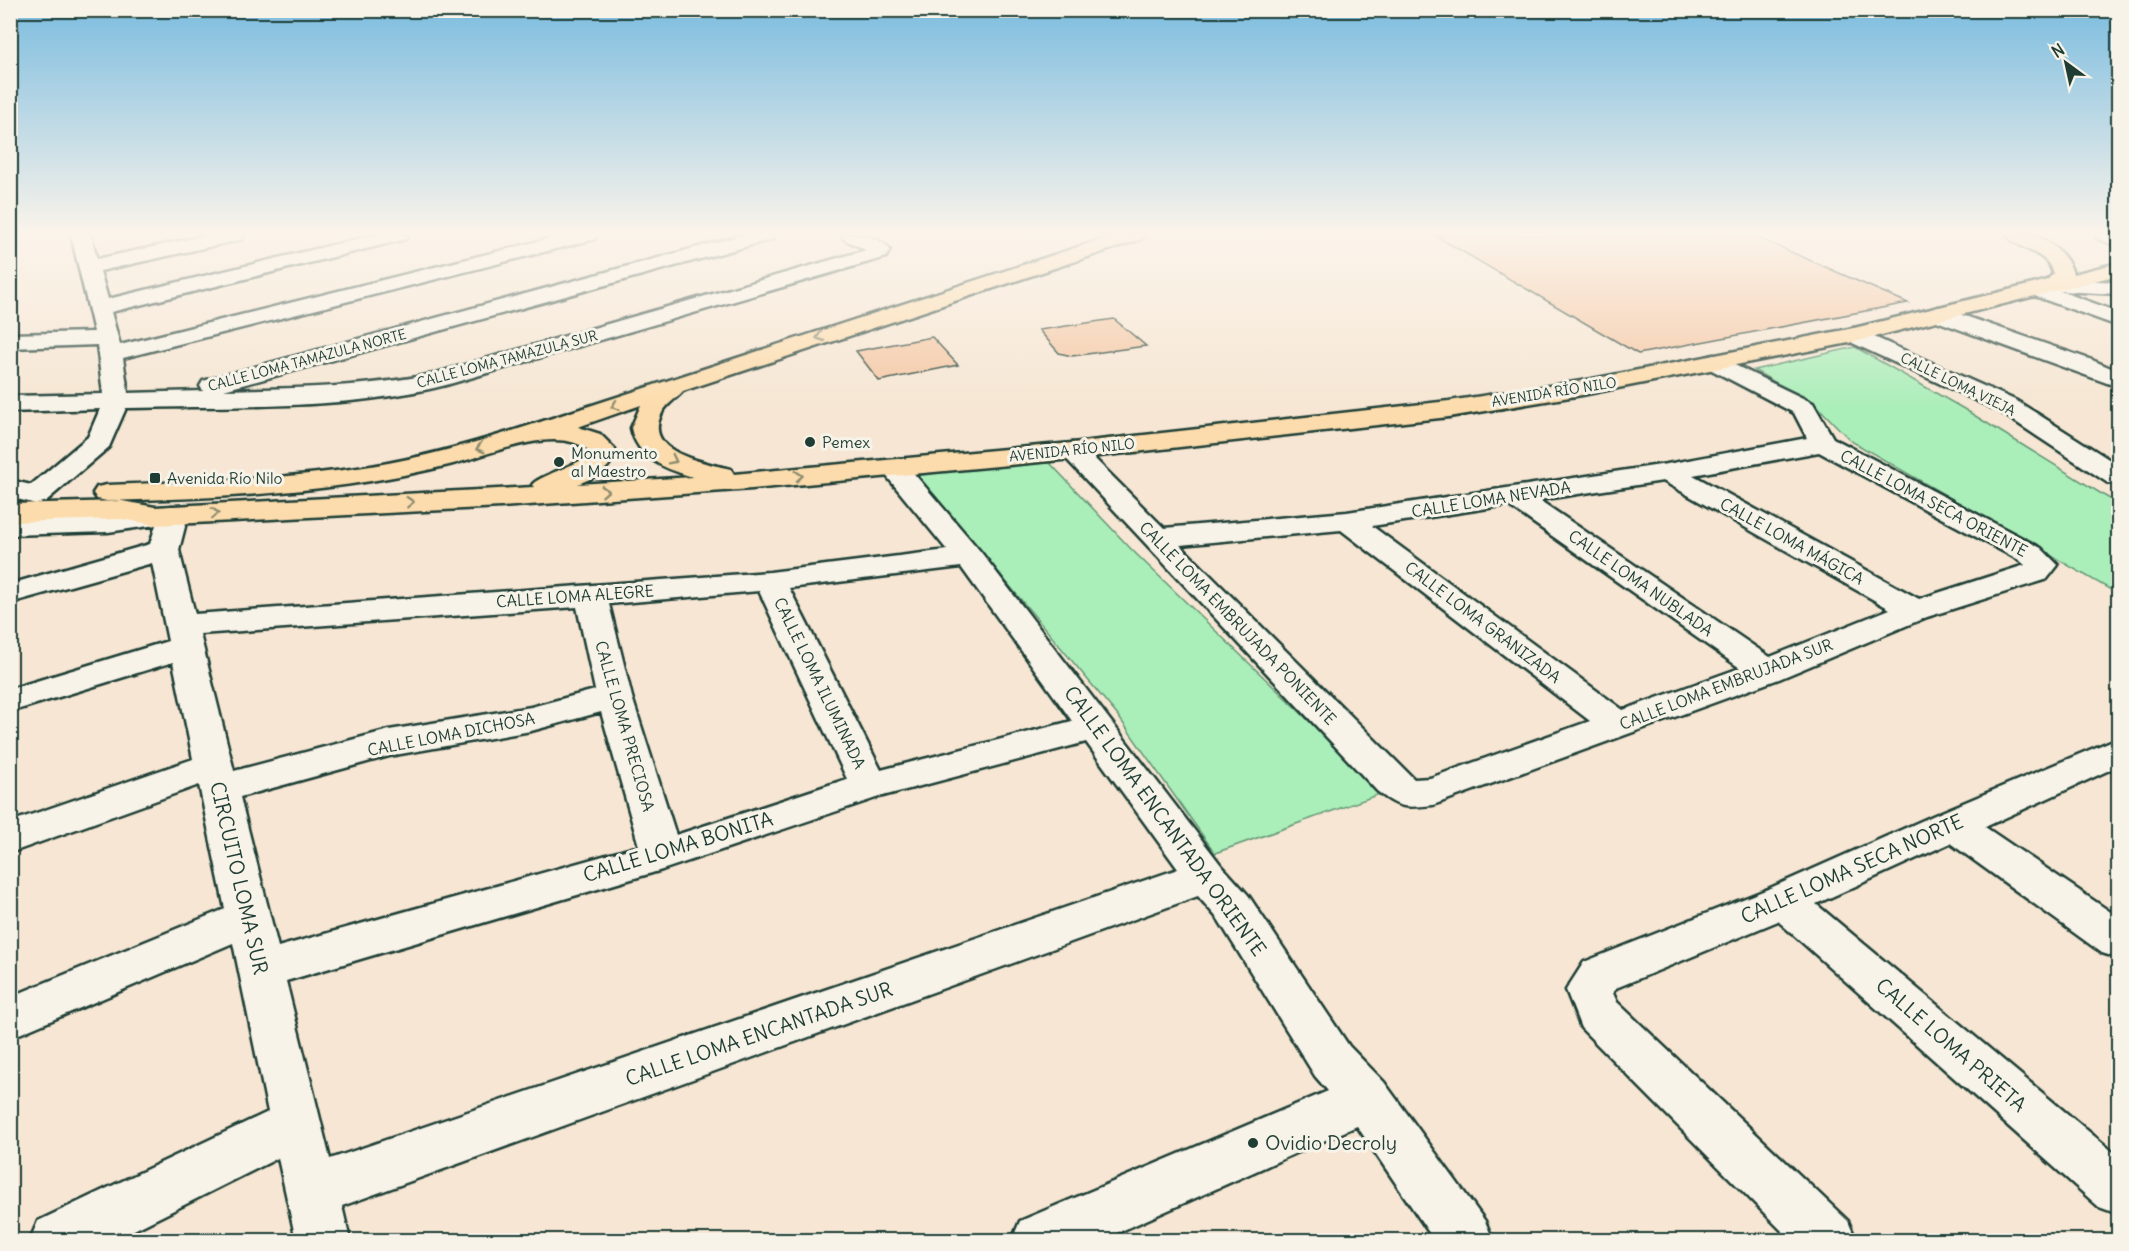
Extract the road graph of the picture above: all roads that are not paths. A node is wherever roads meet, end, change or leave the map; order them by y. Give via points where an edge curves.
1 (95, 293) edge
2 (159, 293) edge
3 (336, 293) edge
4 (552, 293) edge
5 (739, 293) edge
6 (957, 293) edge
7 (2025, 293) edge
8 (2059, 293) edge
9 (99, 308) junction
10 (1939, 314) junction
11 (2118, 319) edge
12 (1854, 335) junction
13 (10, 341) edge
14 (109, 346) junction
15 (1714, 362) junction
16 (2118, 380) edge
17 (675, 386) junction
18 (161, 400) junction
19 (116, 401) junction
20 (10, 404) edge
21 (536, 432) junction
22 (1823, 443) junction
23 (1072, 451) junction
24 (894, 468) junction
25 (1667, 472) junction
26 (2118, 477) edge
27 (752, 481) junction
28 (19, 493) edge
29 (1514, 496) junction
30 (501, 498) junction
31 (10, 513) edge
32 (1347, 521) junction
33 (10, 526) edge
34 (164, 527) junction
35 (1157, 538) junction
36 (969, 557) junction
37 (2043, 565) joint
38 (770, 580) junction
39 (10, 594) edge
40 (591, 596) junction
41 (1917, 610) junction
42 (183, 636) junction
43 (1767, 670) junction
44 (614, 697) junction
45 (10, 701) edge
46 (1618, 724) junction
47 (1096, 727) junction
48 (2118, 751) edge
49 (216, 778) junction
50 (870, 786) junction
51 (1406, 794) joint
52 (1951, 824) junction
53 (10, 838) edge
54 (662, 855) junction
55 (1206, 876) junction
56 (1783, 902) junction
57 (248, 918) junction
58 (2118, 940) edge
59 (261, 970) junction
60 (10, 1018) edge
61 (1366, 1098) junction
62 (296, 1124) junction
63 (2118, 1189) edge
64 (311, 1191) junction
65 (57, 1240) edge
66 (323, 1240) edge
67 (1039, 1240) edge
68 (1466, 1240) edge
69 (1829, 1240) edge

1 - 9 street
2 - 9 street
3 - 14 street
4 - 18 street, CALLE LOMA TAMAZULA NORTE
5 - 18 street, CALLE LOMA TAMAZULA SUR via 391,390
6 -> 17 main road
7 - 10 main road, AVENIDA RÍO NILO
8 - 11 street
9 - 14 street
10 - 12 main road, AVENIDA RÍO NILO
10 - 16 street via 2085,364
12 - 15 main road, AVENIDA RÍO NILO
12 - 26 street, CALLE LOMA VIEJA via 2008,406
13 - 14 street
14 - 19 street
15 - 22 street via 1804,408
15 - 23 main road, AVENIDA RÍO NILO via 1449,409
17 -> 21 main road
17 -> 27 main road via 648,412 645,437 652,448 690,468
18 - 19 street
19 - 20 street
19 - 28 street via 100,441
21 -> 28 main road via 435,461 321,482 225,489
21 - 30 main road via 587,437 602,449 601,459 575,476
22 - 25 street, CALLE LOMA NEVADA
22 - 37 street, CALLE LOMA SECA ORIENTE via 2030,554
23 - 24 main road, AVENIDA RÍO NILO
23 - 35 street, CALLE LOMA EMBRUJADA PONIENTE
27 -> 24 main road, AVENIDA RÍO NILO
24 - 36 street, CALLE LOMA ENCANTADA ORIENTE
25 - 29 street, CALLE LOMA NEVADA
25 - 41 street, CALLE LOMA MÁGICA
30 -> 27 main road, AVENIDA RÍO NILO
29 - 32 street, CALLE LOMA NEVADA
29 - 43 street, CALLE LOMA NUBLADA
34 -> 30 main road, AVENIDA RÍO NILO
31 - 34 main road, AVENIDA RÍO NILO via 122,510
32 - 35 street, CALLE LOMA NEVADA
32 - 46 street, CALLE LOMA GRANIZADA
33 - 34 street via 108,523
34 - 39 street
34 - 42 street, CIRCUITO LOMA SUR
35 - 51 street, CALLE LOMA EMBRUJADA PONIENTE
36 - 38 street, CALLE LOMA ALEGRE
36 - 47 street, CALLE LOMA ENCANTADA ORIENTE
37 - 41 street, CALLE LOMA EMBRUJADA SUR via 2036,572
38 - 40 street, CALLE LOMA ALEGRE
38 - 50 street, CALLE LOMA ILUMINADA
40 - 42 street, CALLE LOMA ALEGRE
40 - 44 street, CALLE LOMA PRECIOSA
41 - 43 street, CALLE LOMA EMBRUJADA SUR
42 - 45 street, CALLE LOMA ALEGRE
42 - 49 street, CIRCUITO LOMA SUR
43 - 46 street, CALLE LOMA EMBRUJADA SUR
44 - 49 street, CALLE LOMA DICHOSA via 531,719
44 - 54 street, CALLE LOMA PRECIOSA
46 - 51 street, CALLE LOMA EMBRUJADA SUR via 1432,791
47 - 50 street, CALLE LOMA BONITA
47 - 55 street, CALLE LOMA ENCANTADA ORIENTE
48 - 52 street, CALLE LOMA SECA NORTE
49 - 53 street, CALLE LOMA DICHOSA
49 - 57 street, CIRCUITO LOMA SUR
50 - 54 street, CALLE LOMA BONITA
52 - 56 street, CALLE LOMA SECA NORTE
52 - 58 street
54 - 59 street, CALLE LOMA BONITA
55 - 61 street, CALLE LOMA ENCANTADA ORIENTE via 1233,907 1332,1061
55 - 64 street, CALLE LOMA ENCANTADA SUR
56 - 63 street, CALLE LOMA PRIETA
56 - 69 street, CALLE LOMA SECA NORTE via 1600,975 1588,990 1598,1014
57 - 59 street, CIRCUITO LOMA SUR
57 - 60 street
59 - 62 street, CIRCUITO LOMA SUR
61 - 67 street
61 - 68 street, CALLE LOMA ENCANTADA ORIENTE
62 - 64 street, CIRCUITO LOMA SUR
62 - 65 street
64 - 66 street, CIRCUITO LOMA SUR

